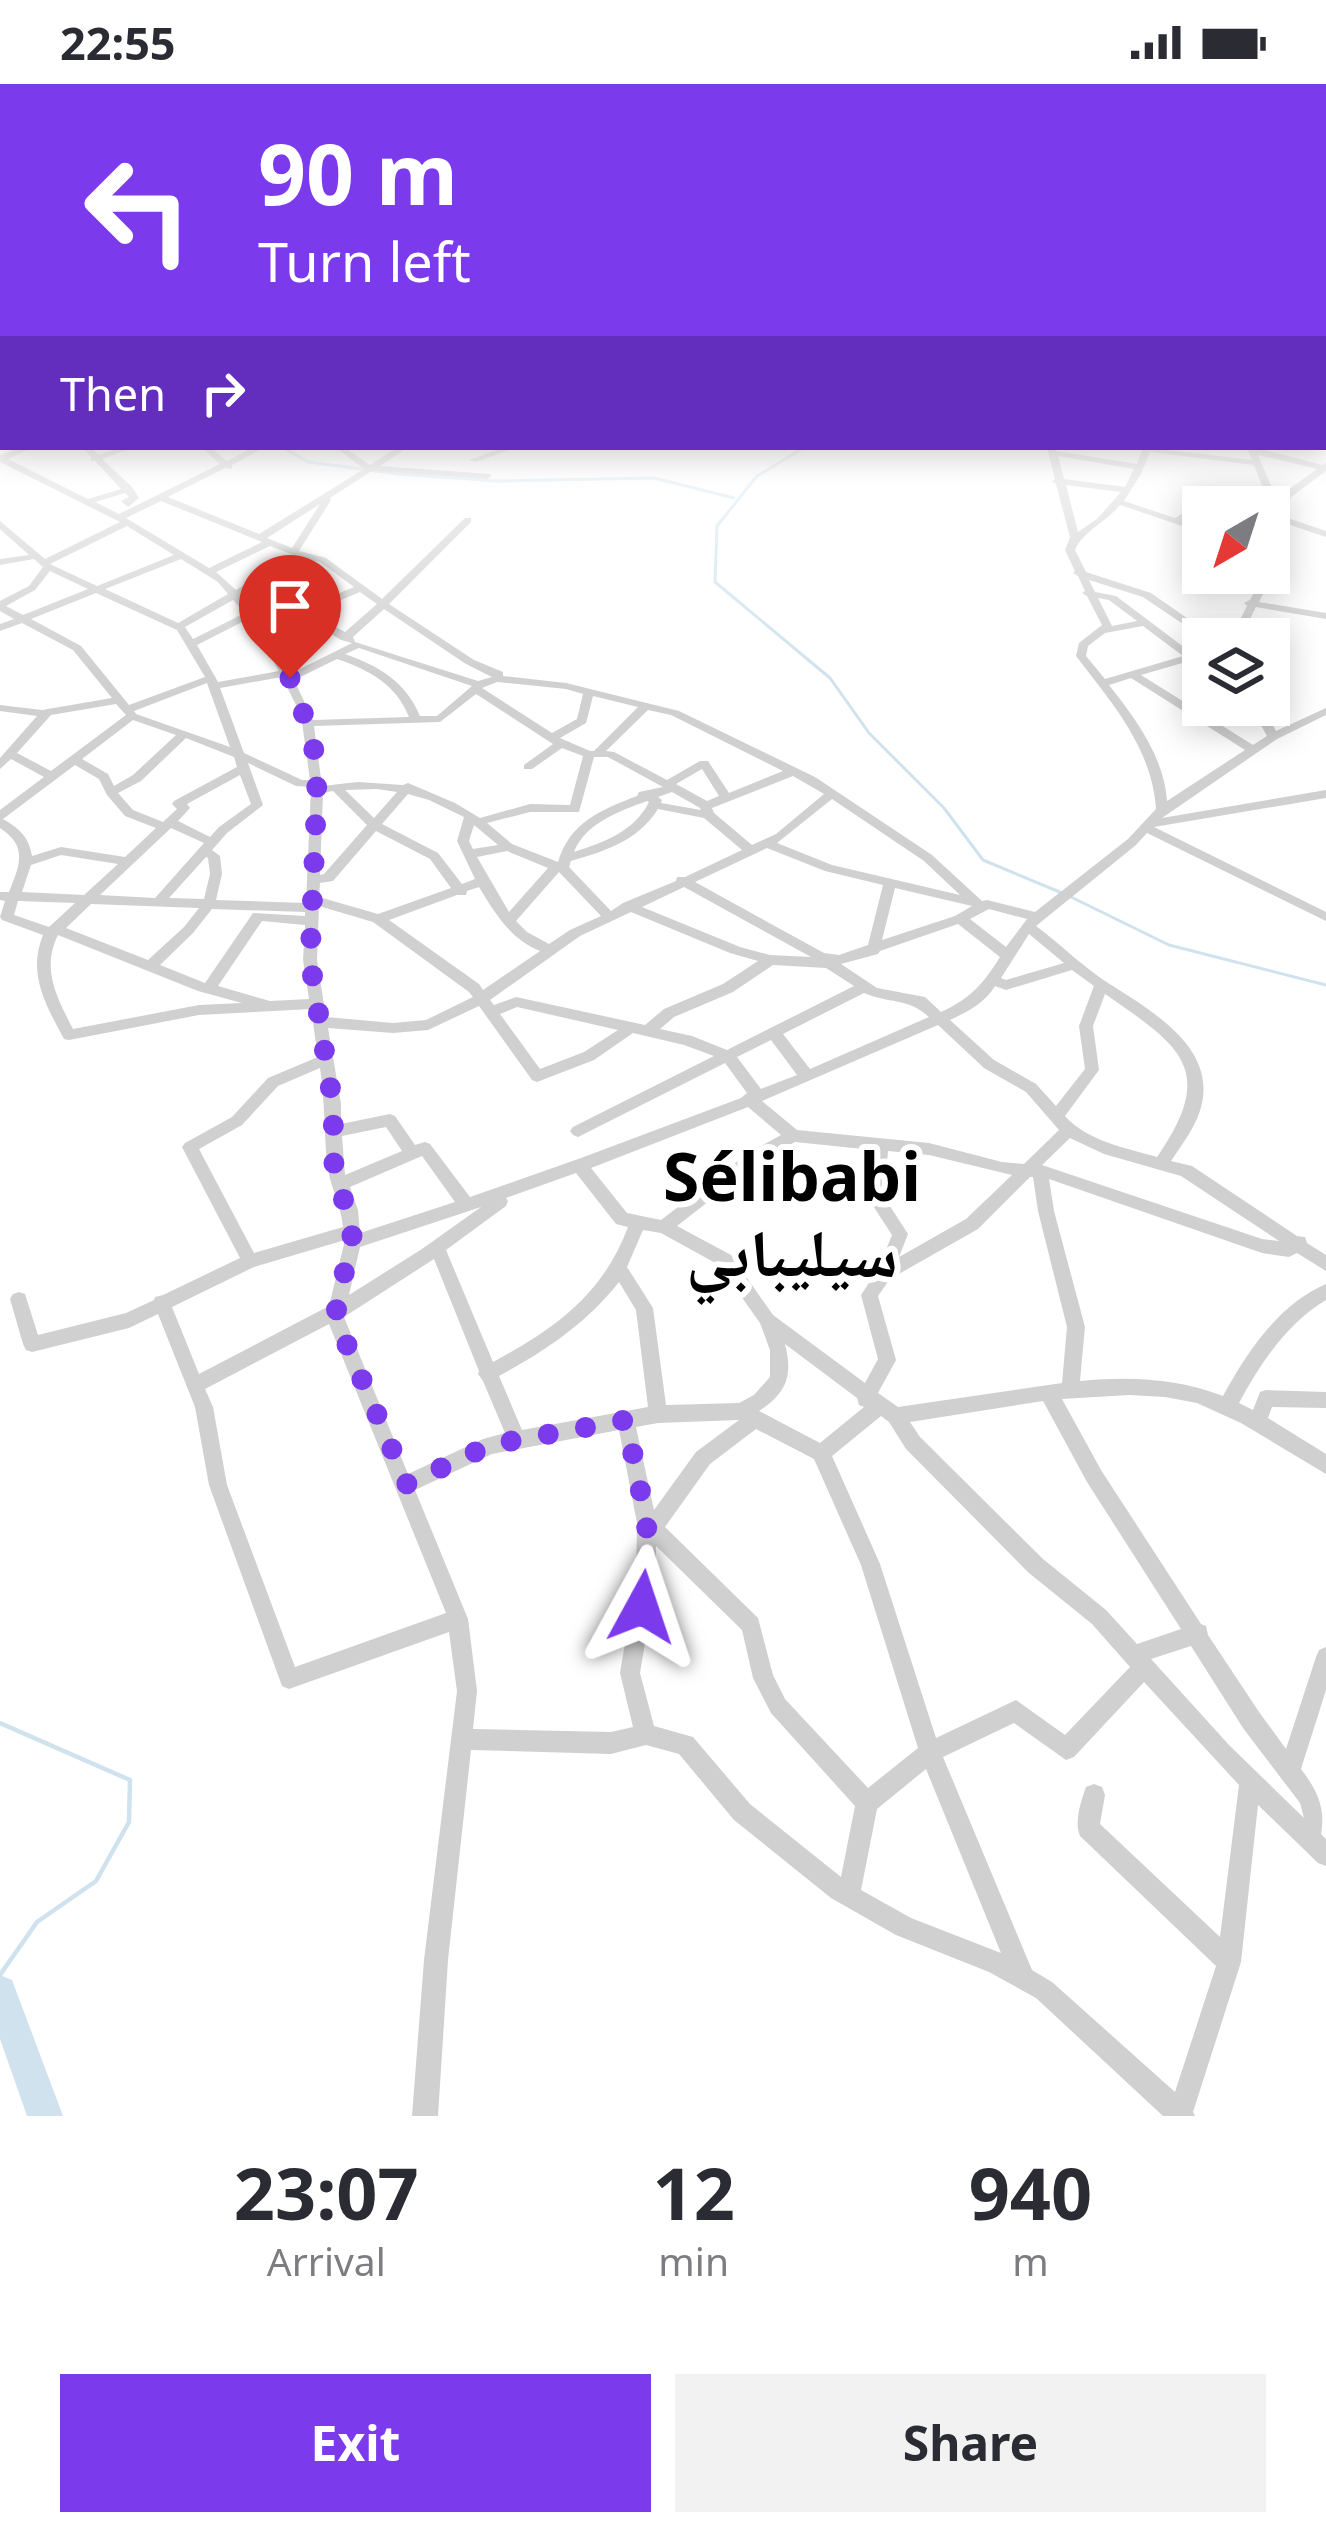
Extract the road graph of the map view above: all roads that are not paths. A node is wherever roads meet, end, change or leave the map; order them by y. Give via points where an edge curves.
1 (56, 486) edge
2 (125, 486) edge
3 (186, 486) edge
4 (347, 486) edge
5 (1058, 486) edge
6 (1093, 486) edge
7 (1128, 486) edge
8 (129, 489) junction
9 (1125, 490) junction
10 (160, 497) junction
11 (329, 497) junction
12 (89, 502) junction
13 (1119, 502) junction
14 (127, 517) junction
15 (1182, 518) edge
16 (468, 520) dead end
17 (1177, 521) junction
18 (1290, 522) edge
19 (1182, 523) edge
20 (0, 524) edge
21 (1326, 534) edge
22 (1075, 537) junction
23 (265, 540) junction
24 (246, 554) junction
25 (299, 554) junction
26 (182, 555) junction
27 (0, 562) edge
28 (44, 564) junction
29 (207, 573) junction
30 (1078, 573) junction
31 (271, 574) junction
32 (90, 589) junction
33 (359, 589) junction
34 (1088, 593) junction
35 (1256, 594) edge
36 (233, 595) junction
37 (1250, 603) junction
38 (383, 604) junction
39 (0, 606) edge
40 (306, 611) junction
41 (248, 615) junction
42 (1326, 616) edge
43 (20, 618) junction
44 (1244, 618) edge
45 (1182, 619) edge
46 (1144, 623) junction
47 (178, 627) junction
48 (0, 628) edge
49 (1106, 630) junction
50 (352, 641) junction
51 (191, 644) junction
52 (1182, 647) edge
53 (337, 655) junction
54 (1182, 660) edge
55 (1131, 674) junction
56 (288, 675) junction
57 (497, 679) junction
58 (211, 682) junction
59 (1103, 683) junction
60 (478, 687) junction
61 (590, 692) junction
62 (645, 706) junction
63 (0, 708) edge
64 (126, 708) junction
65 (1326, 712) edge
66 (45, 714) junction
67 (415, 718) junction
68 (583, 721) junction
69 (308, 723) junction
70 (1268, 726) edge
71 (185, 734) junction
72 (612, 735) junction
73 (1274, 737) junction
74 (556, 741) junction
75 (1252, 750) junction
76 (594, 753) junction
77 (12, 754) junction
78 (238, 754) junction
79 (73, 759) junction
80 (0, 765) edge
81 (528, 767) dead end
82 (242, 769) junction
83 (791, 772) junction
84 (45, 781) junction
85 (316, 787) junction
86 (335, 787) junction
87 (408, 787) junction
88 (671, 789) junction
89 (111, 792) junction
90 (1326, 794) edge
91 (724, 795) junction
92 (830, 795) junction
93 (649, 800) junction
94 (575, 809) junction
95 (707, 810) junction
96 (1162, 810) junction
97 (0, 819) edge
98 (474, 819) junction
99 (593, 822) junction
100 (167, 825) junction
101 (374, 825) junction
102 (1150, 826) junction
103 (15, 831) junction
104 (765, 843) junction
105 (207, 847) junction
106 (508, 847) junction
107 (749, 848) junction
108 (469, 853) junction
109 (29, 861) junction
110 (124, 861) junction
111 (439, 862) junction
112 (561, 865) junction
113 (312, 880) junction
114 (484, 880) junction
115 (682, 880) junction
116 (890, 884) junction
117 (461, 892) junction
118 (6, 897) edge
119 (82, 900) junction
120 (158, 901) junction
121 (215, 902) junction
122 (980, 905) junction
123 (628, 906) junction
124 (310, 909) junction
125 (609, 916) junction
126 (1326, 917) edge
127 (377, 919) junction
128 (960, 919) junction
129 (509, 920) junction
130 (1032, 922) junction
131 (54, 931) junction
132 (551, 950) junction
133 (873, 951) junction
134 (1006, 954) junction
135 (818, 959) junction
136 (770, 960) junction
137 (848, 964) junction
138 (1074, 965) junction
139 (150, 966) junction
140 (992, 980) junction
141 (1101, 985) junction
142 (864, 987) junction
143 (209, 988) junction
144 (265, 1004) junction
145 (314, 1004) junction
146 (487, 1005) junction
147 (938, 1019) junction
148 (321, 1022) junction
149 (628, 1030) junction
150 (648, 1031) junction
151 (774, 1033) junction
152 (728, 1056) junction
153 (323, 1060) junction
154 (807, 1077) junction
155 (752, 1096) junction
156 (1063, 1123) junction
157 (578, 1131) dead end
158 (333, 1132) junction
159 (793, 1136) junction
160 (881, 1143) junction
161 (411, 1153) junction
162 (1162, 1163) junction
163 (580, 1166) junction
164 (1034, 1171) junction
165 (340, 1184) junction
166 (508, 1194) junction
167 (467, 1206) junction
168 (637, 1224) junction
169 (664, 1227) junction
170 (353, 1236) junction
171 (1299, 1242) junction
172 (437, 1250) junction
173 (250, 1261) junction
174 (1326, 1264) edge
175 (617, 1265) junction
176 (884, 1274) junction
177 (1326, 1291) edge
178 (19, 1299) dead end
179 (161, 1302) junction
180 (335, 1317) junction
181 (767, 1320) junction
182 (488, 1374) junction
183 (1243, 1376) junction
184 (196, 1384) junction
185 (1072, 1392) junction
186 (1049, 1394) junction
187 (1266, 1398) junction
188 (1326, 1400) edge
189 (880, 1407) junction
190 (1226, 1407) junction
191 (658, 1414) junction
192 (747, 1415) junction
193 (626, 1420) junction
194 (1258, 1422) junction
195 (516, 1438) junction
196 (821, 1453) junction
197 (1326, 1465) edge
198 (407, 1484) junction
199 (650, 1526) junction
200 (458, 1619) junction
201 (1199, 1633) junction
202 (1326, 1657) edge
203 (1138, 1661) junction
204 (646, 1734) junction
205 (465, 1739) junction
206 (930, 1752) junction
207 (1290, 1770) junction
208 (1250, 1781) junction
209 (1094, 1795) dead end
210 (867, 1803) junction
211 (1317, 1827) edge
212 (1326, 1856) edge
213 (849, 1895) junction
214 (1229, 1962) junction
215 (1023, 1978) junction
216 (1181, 2115) edge
217 (425, 2116) edge

1 - 12 street
2 - 8 street
3 - 10 street
4 - 11 street
5 - 22 street
6 - 9 street
7 - 9 street
8 - 12 street
8 - 14 street via 135,498 125,501
9 - 13 street
10 - 14 street
10 - 23 street
11 - 23 street
11 - 25 street
12 - 14 street
13 - 17 street
13 - 22 street
14 - 26 street
14 - 28 street
15 - 17 street
16 - 38 street
17 - 19 street
18 - 21 street
20 - 28 street
22 - 30 street via 1069,543
23 - 24 street
23 - 25 street
24 - 29 street
24 - 31 street
25 - 31 street
25 - 33 street via 323,560
26 - 29 street
26 - 32 street
27 - 28 street
28 - 32 street
28 - 39 street via 32,588
29 - 36 street
30 - 34 street
30 - 45 street via 1147,595
31 - 36 street
31 - 40 street via 277,597
32 - 43 street
32 - 47 street
33 - 38 street
33 - 40 street
34 - 46 street via 1112,598
34 - 49 street
35 - 37 street
36 - 41 street
36 - 47 street
37 - 42 street
37 - 44 street
38 - 50 street
38 - 57 street
39 - 43 street
40 - 50 street
41 - 51 street
41 - 56 street
43 - 48 street
43 - 64 street via 77,648
46 - 49 street
46 - 52 street
47 - 51 street
49 - 59 street via 1079,650
50 - 53 street
50 - 60 street
51 - 58 street
53 - 56 street
53 - 67 street via 386,676
54 - 55 street
55 - 59 street
55 - 75 street
56 - 58 street
56 - 69 street
57 - 60 street
57 - 61 street
58 - 64 street
58 - 78 street
59 - 96 street via 1148,754
60 - 67 street via 440,719
60 - 74 street
61 - 62 street
61 - 68 street
62 - 72 street
62 - 83 street via 675,712
63 - 66 street
64 - 66 street
64 - 71 street
64 - 79 street
65 - 73 street
66 - 77 street
67 - 69 street
68 - 72 street
68 - 74 street
69 - 85 street
70 - 73 street
71 - 78 street
71 - 89 street
72 - 76 street
73 - 75 street
74 - 76 street
74 - 81 street
75 - 96 street
76 - 88 street
76 - 94 street
77 - 80 street
77 - 84 street
78 - 82 street
78 - 85 street
79 - 84 street
79 - 89 street via 104,777
82 - 100 street via 178,804 184,808
82 - 105 street via 257,805
83 - 91 street
83 - 92 street
84 - 97 street
84 - 103 street
85 - 86 street
85 - 113 street
86 - 87 street
86 - 101 street
87 - 98 street
87 - 101 street
88 - 91 street via 704,763
88 - 93 street
88 - 95 street
89 - 100 street via 129,813
90 - 102 street
91 - 95 street
92 - 104 street
92 - 122 street via 928,858
93 - 95 street
93 - 99 street
93 - 112 street via 615,844
94 - 98 street
94 - 99 street
95 - 107 street
96 - 102 street
97 - 103 street
98 - 106 street
98 - 108 street via 464,841
99 - 112 street via 572,838
100 - 105 street
100 - 110 street
101 - 111 street
101 - 113 street via 328,878
102 - 126 street
102 - 130 street
103 - 109 street
104 - 107 street
104 - 116 street
105 - 120 street
105 - 121 street via 219,878
106 - 108 street
106 - 112 street
107 - 115 street
108 - 111 street
108 - 114 street
109 - 110 street via 61,851
109 - 118 street
110 - 119 street
111 - 117 street
112 - 125 street
112 - 129 street
113 - 124 street
114 - 117 street
114 - 129 street
115 - 123 street
115 - 135 street
116 - 122 street
116 - 133 street
117 - 127 street
118 - 119 street
118 - 131 street via 7,917
119 - 120 street
119 - 131 street
120 - 121 street
121 - 124 street
121 - 139 street
122 - 128 street
122 - 130 street via 1001,904
123 - 125 street
123 - 136 street
124 - 127 street
124 - 143 street via 258,916
124 - 145 street
125 - 132 street
127 - 146 street
128 - 133 street
128 - 134 street
129 - 132 street via 520,939
130 - 134 street
130 - 138 street
131 - 139 street
131 - 144 street via 39,971 69,1035
132 - 146 street
133 - 137 street
134 - 140 street
135 - 136 street
135 - 137 street
136 - 150 street
137 - 142 street
138 - 140 street via 1006,985
138 - 141 street
139 - 143 street
140 - 147 street via 978,999
141 - 156 street via 1086,1026 1092,1070
141 - 162 street via 1162,1027 1196,1072 1195,1111
142 - 147 street via 920,1000
142 - 151 street
143 - 144 street
144 - 145 street
145 - 148 street
146 - 148 street via 428,1025
146 - 149 street via 516,1003
146 - 149 street via 537,1076
147 - 154 street
147 - 156 street via 988,1064 1031,1088
148 - 153 street
149 - 150 street
150 - 152 street
151 - 152 street
151 - 154 street
152 - 155 street
152 - 157 street
153 - 158 street
153 - 173 street via 273,1082 237,1121 190,1147
154 - 155 street
155 - 159 street
155 - 163 street
156 - 162 street via 1109,1150
156 - 164 street
158 - 161 street via 390,1120
158 - 165 street
159 - 160 street
159 - 169 street
160 - 164 street
160 - 176 street via 876,1198 900,1234
161 - 165 street
161 - 167 street via 425,1148
162 - 171 street
163 - 166 street
163 - 168 street via 622,1219
164 - 171 street via 1262,1246 1289,1250
164 - 176 street via 972,1224
164 - 185 street via 1076,1328
165 - 170 street
166 - 167 street
166 - 172 street
167 - 170 street
168 - 169 street
168 - 175 street
169 - 181 street via 725,1260
170 - 173 street
170 - 180 street
171 - 174 street
172 - 180 street
172 - 182 street
173 - 179 street
175 - 182 street via 579,1321
175 - 191 street via 644,1308
176 - 189 street via 869,1295 887,1360
177 - 183 street via 1309,1299
178 - 179 street via 32,1344 91,1333
179 - 184 street
180 - 184 street
180 - 198 street
181 - 189 street
181 - 192 street via 782,1370
182 - 195 street
183 - 187 street
183 - 190 street
184 - 200 street via 218,1485 289,1678
185 - 186 street
185 - 190 street via 1193,1394
186 - 189 street
186 - 201 street
187 - 188 street
187 - 194 street
189 - 196 street
189 - 203 street
190 - 194 street
191 - 192 street
191 - 193 street
192 - 196 street
192 - 199 street
193 - 195 street
193 - 199 street
194 - 197 street
195 - 198 street
196 - 206 street via 870,1564
198 - 200 street
199 - 204 street via 630,1672
199 - 210 street via 751,1625 778,1706
200 - 205 street
201 - 203 street
201 - 207 street
202 - 207 street
203 - 206 street via 1066,1749 1016,1712
203 - 208 street
204 - 205 street via 594,1743
204 - 213 street via 685,1745 742,1812
205 - 217 street
206 - 210 street
206 - 215 street
207 - 211 street
208 - 211 street
208 - 214 street
209 - 214 street via 1088,1828
210 - 213 street
211 - 212 street
213 - 215 street
214 - 216 street
215 - 216 street

